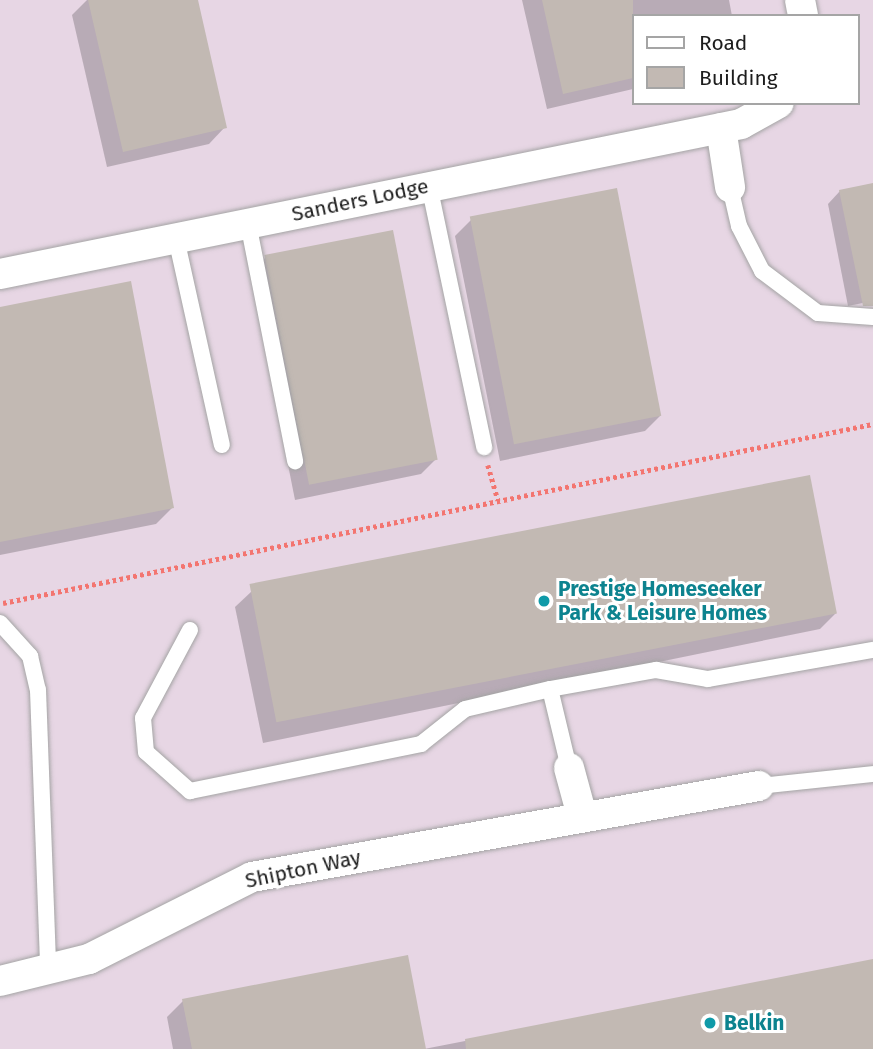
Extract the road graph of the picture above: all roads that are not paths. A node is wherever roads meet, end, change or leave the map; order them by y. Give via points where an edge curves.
1 (776, 105) edge
2 (721, 128) junction
3 (429, 186) junction
4 (730, 187) joint
5 (248, 223) junction
6 (176, 238) junction
7 (0, 274) edge
8 (873, 317) edge
9 (222, 445) dead end
10 (484, 447) road end
11 (295, 461) dead end
12 (0, 623) edge
13 (190, 629) dead end
14 (873, 650) edge
15 (550, 689) junction
16 (569, 768) joint
17 (873, 774) edge
18 (759, 786) joint
19 (582, 816) junction
20 (48, 968) junction
21 (0, 981) edge

1 - 2 street, Sanders Lodge via 761,117
2 - 3 street, Sanders Lodge
2 - 4 street
3 - 5 street, Sanders Lodge
3 - 10 lane
4 - 8 lane via 747,245 770,279 818,313
5 - 6 street, Sanders Lodge
5 - 11 lane
6 - 7 street, Sanders Lodge
6 - 9 lane
12 - 20 lane via 23,645 38,690
13 - 15 lane via 143,718 146,752 190,791 421,744 466,709
14 - 15 lane via 708,680 656,670
15 - 16 lane
16 - 19 street
17 - 18 lane
18 - 19 street, Shipton Way
19 - 20 street, Shipton Way via 252,877 89,959
20 - 21 street, Shipton Way

